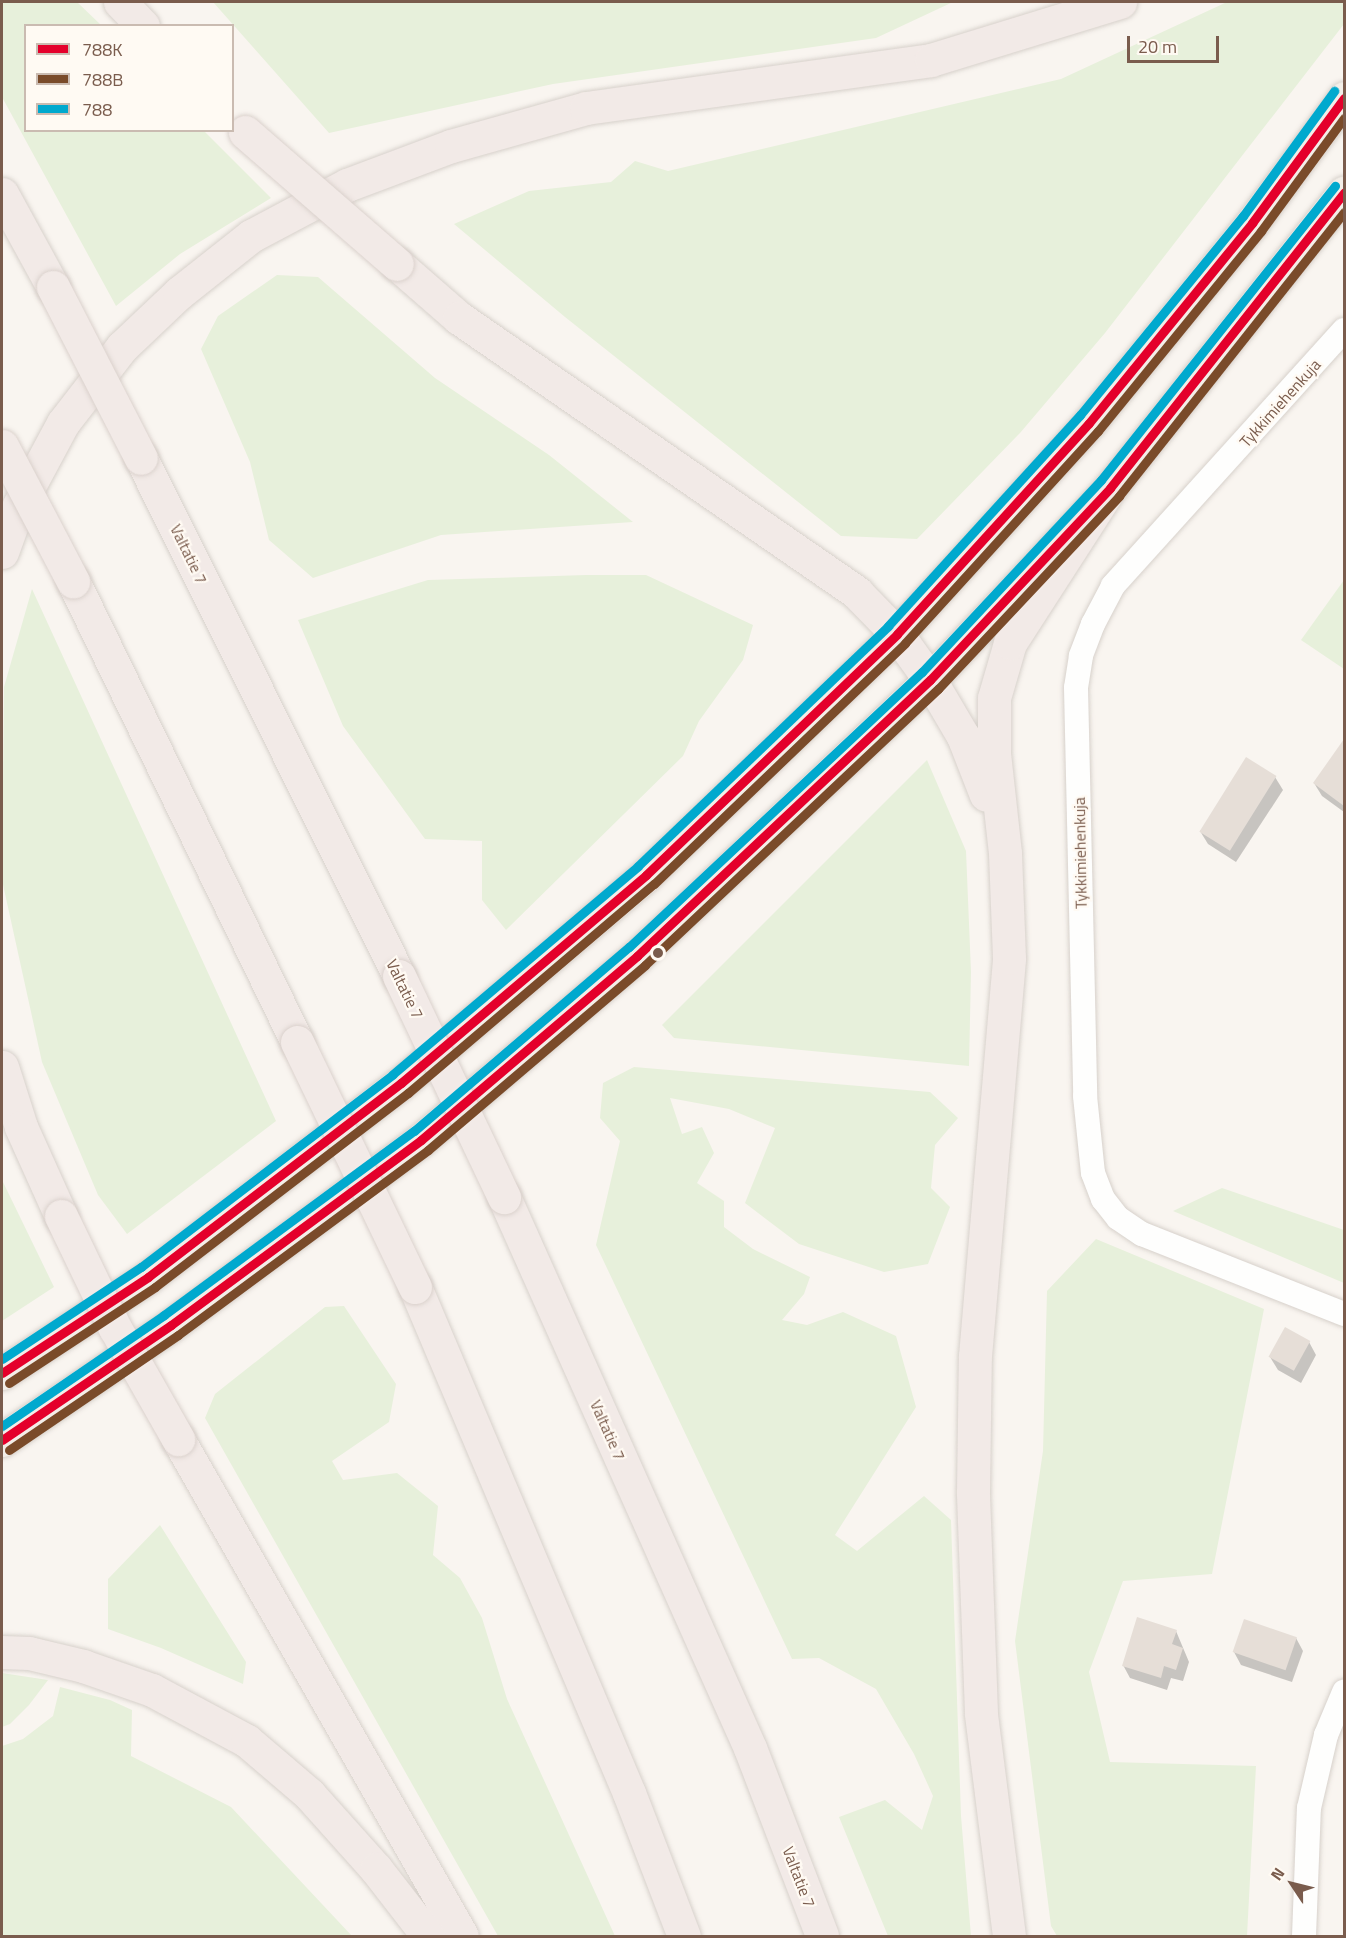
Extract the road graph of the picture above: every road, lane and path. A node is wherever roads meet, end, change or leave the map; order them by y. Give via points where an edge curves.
1 (120, 2) edge
2 (1120, 2) edge
3 (140, 24) edge
4 (1344, 98) edge
5 (239, 126) edge
6 (1344, 193) edge
7 (2, 194) edge
8 (1339, 345) edge
9 (2, 446) edge
10 (1110, 488) junction
11 (2, 552) edge
12 (897, 634) junction
13 (930, 680) junction
14 (1005, 853) junction
15 (2, 1067) edge
16 (1344, 1314) edge
17 (2, 1373) edge
18 (2, 1440) edge
19 (2, 1652) edge
20 (1344, 1692) edge
21 (428, 1936) edge
22 (462, 1936) edge
23 (684, 1936) edge
24 (822, 1936) edge
25 (1009, 1936) edge
26 (1304, 1936) edge

1 - 3 highway
2 - 11 highway via 931,60 586,108 451,146 347,185 251,236 179,293 122,347 63,423 19,505
4 - 12 main road via 1252,223 1089,423
5 - 12 highway, bridge via 459,318 857,593
6 - 10 main road
7 - 24 highway, Valtatie 7, bridge via 141,458 399,976 504,1197 750,1748
8 - 16 street, Tykkimiehenkuja via 1113,586 1085,646 1076,688 1085,1096 1093,1173 1103,1199 1118,1218 1142,1234
9 - 23 highway, bridge via 73,581 416,1287 629,1793
10 - 13 main road
10 - 14 highway via 1010,644 994,698 994,754
12 - 13 highway
12 - 17 main road via 646,875 401,1083 148,1277
13 - 14 highway via 963,736
13 - 18 main road via 637,956 422,1140 171,1325
14 - 25 highway via 1009,958 975,1356 973,1491 981,1713
15 - 22 highway, bridge via 21,1127 115,1328
19 - 21 highway via 29,1653 83,1666 152,1690 248,1741 309,1794 376,1869
20 - 26 street via 1326,1735 1309,1808

